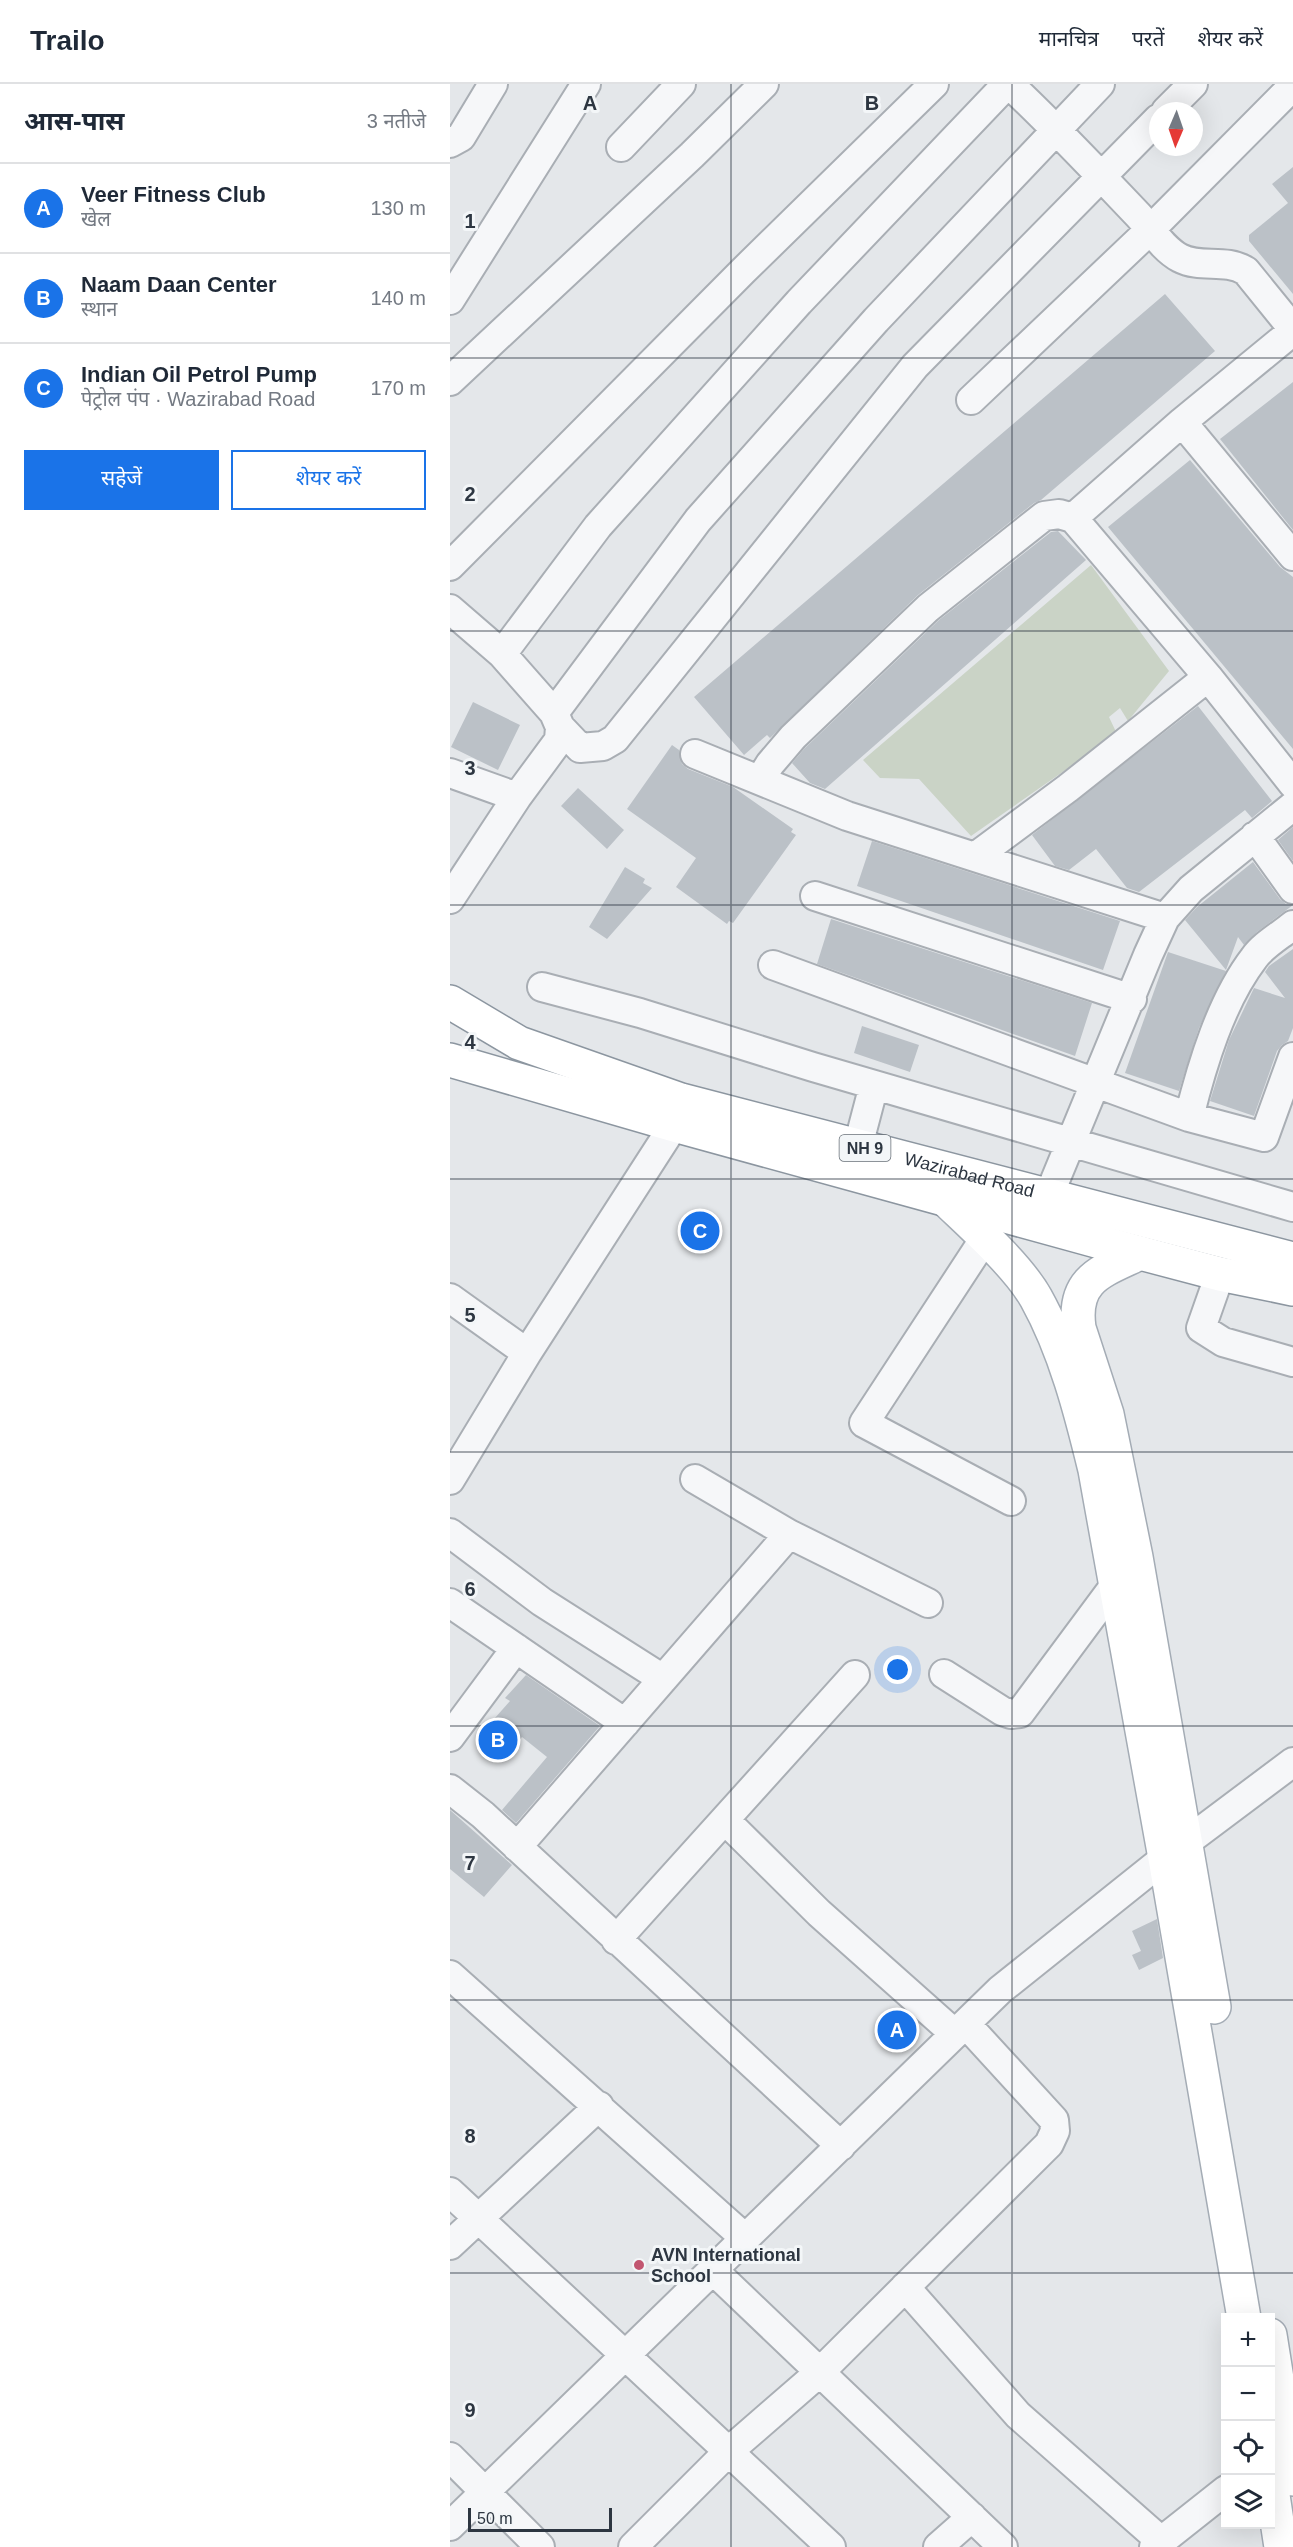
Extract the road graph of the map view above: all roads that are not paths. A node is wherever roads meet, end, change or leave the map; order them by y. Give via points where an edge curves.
1 (493, 84) edge
2 (586, 84) edge
3 (681, 84) edge
4 (764, 84) edge
5 (934, 84) edge
6 (1008, 84) edge
7 (1100, 84) edge
8 (1193, 84) edge
9 (1293, 86) edge
10 (1175, 102) edge
11 (1149, 128) edge
12 (1057, 129) junction
13 (450, 143) edge
14 (621, 147) dead end
15 (1102, 177) junction
16 (1151, 229) junction
17 (450, 300) edge
18 (1293, 330) edge
19 (450, 381) edge
20 (970, 400) dead end
21 (1182, 422) junction
22 (1073, 518) junction
23 (1293, 556) edge
24 (450, 566) edge
25 (450, 609) edge
26 (502, 654) junction
27 (1208, 677) junction
28 (557, 720) junction
29 (694, 754) dead end
30 (450, 773) edge
31 (760, 780) junction
32 (1293, 784) edge
33 (517, 797) junction
34 (1293, 806) edge
35 (1255, 836) junction
36 (975, 857) junction
37 (1293, 889) edge
38 (815, 896) dead end
39 (450, 899) edge
40 (1166, 918) junction
41 (1293, 925) edge
42 (773, 965) dead end
43 (542, 987) dead end
44 (1132, 999) junction
45 (450, 1002) edge
46 (465, 1020) edge
47 (1293, 1057) edge
48 (450, 1060) edge
49 (1096, 1084) junction
50 (874, 1085) junction
51 (1189, 1118) junction
52 (674, 1125) junction
53 (1071, 1143) junction
54 (858, 1146) junction
55 (1049, 1195) junction
56 (946, 1200) junction
57 (1293, 1207) edge
58 (986, 1238) junction
59 (1140, 1253) junction
60 (1293, 1259) edge
61 (1220, 1274) junction
62 (1293, 1289) edge
63 (450, 1298) edge
64 (527, 1353) junction
65 (1293, 1362) edge
66 (453, 1467) edge
67 (695, 1479) dead end
68 (1011, 1501) dead end
69 (450, 1533) edge
70 (789, 1534) junction
71 (1115, 1585) junction
72 (450, 1603) edge
73 (928, 1603) dead end
74 (516, 1648) junction
75 (855, 1674) dead end
76 (944, 1674) dead end
77 (663, 1679) junction
78 (625, 1723) junction
79 (450, 1737) edge
80 (1288, 1774) edge
81 (450, 1789) edge
82 (725, 1820) junction
83 (517, 1847) junction
84 (1176, 1850) junction
85 (616, 1940) junction
86 (450, 1975) edge
87 (960, 2029) junction
88 (599, 2106) junction
89 (1219, 2106) junction
90 (841, 2146) junction
91 (450, 2192) edge
92 (478, 2218) junction
93 (746, 2239) junction
94 (450, 2245) edge
95 (714, 2271) junction
96 (905, 2287) junction
97 (1243, 2313) edge
98 (1266, 2313) edge
99 (626, 2354) junction
100 (1275, 2360) edge
101 (820, 2372) junction
102 (1282, 2395) edge
103 (729, 2451) junction
104 (450, 2457) edge
105 (1284, 2460) edge
106 (484, 2493) junction
107 (1221, 2494) edge
108 (972, 2517) junction
109 (450, 2526) edge
110 (1157, 2544) edge
111 (540, 2547) edge
112 (633, 2547) edge
113 (831, 2547) edge
114 (938, 2547) edge
115 (1003, 2547) edge
116 (1281, 2547) edge

1 - 13 street via 461,137
2 - 17 street
3 - 14 street
4 - 19 street
5 - 24 street
6 - 12 street
6 - 26 street via 799,302 598,526
7 - 12 street
8 - 10 street
9 - 16 street
11 - 15 street
12 - 15 street
12 - 28 street via 876,320 698,520
15 - 16 street
15 - 28 street via 915,366 615,739 603,746 580,748
16 - 18 street via 1180,258 1222,262 1246,271
16 - 20 street
18 - 21 street
21 - 22 street
21 - 23 street
22 - 27 street
22 - 31 street via 1059,514 1044,516 928,608 793,737
25 - 26 street
26 - 28 street
27 - 32 street
27 - 36 street
28 - 33 street via 559,740
29 - 31 street
30 - 33 street
31 - 36 street via 847,816
33 - 39 street
34 - 35 street
35 - 37 street
35 - 40 street via 1191,889
36 - 40 street
38 - 44 street
40 - 44 street
41 - 51 street via 1255,956 1230,994
42 - 49 street
43 - 50 street
44 - 49 street
45 - 46 main road, Wazirabad Road / NH 9
46 - 54 main road, Wazirabad Road / NH 9 via 681,1100
47 - 51 street via 1264,1137
48 - 52 main road, Wazirabad Road / NH 9
49 - 51 street
49 - 53 street
50 - 53 street
50 - 54 street
52 - 56 main road, Wazirabad Road / NH 9
52 - 64 street
53 - 55 street
53 - 57 street
54 - 55 main road, Wazirabad Road / NH 9
55 - 60 main road, Wazirabad Road / NH 9
56 - 58 main road
56 - 59 main road, Wazirabad Road / NH 9
58 - 68 street via 864,1423
58 - 71 main road via 1035,1297 1054,1336 1086,1432
59 - 61 main road, Wazirabad Road / NH 9
59 - 84 main road via 1095,1275 1084,1287 1077,1315 1107,1414 1136,1557
61 - 62 main road, Wazirabad Road / NH 9
61 - 65 street via 1201,1328 1223,1342
63 - 64 street
64 - 66 street
67 - 70 street
69 - 77 street via 542,1602
70 - 73 street
70 - 77 street
71 - 76 street via 1020,1713 1002,1711
71 - 84 main road
72 - 74 street
74 - 78 street
74 - 79 street
75 - 82 street
77 - 78 street
78 - 83 street
80 - 84 street
81 - 83 street
82 - 85 street
82 - 87 street via 819,1913
83 - 85 street
84 - 87 street via 1000,1990
84 - 89 main road
85 - 90 street
86 - 88 street
87 - 90 street
87 - 96 street via 1047,2110 1054,2120 1055,2132 1049,2144
88 - 92 street
88 - 93 street
89 - 97 main road
89 - 98 main road
90 - 93 street
91 - 92 street
92 - 94 street
92 - 99 street
93 - 95 street
95 - 99 street
95 - 101 street
96 - 101 street
96 - 110 street via 1018,2415
99 - 103 street
99 - 106 street
100 - 102 main road
101 - 103 street
101 - 108 street
102 - 105 main road
103 - 112 street
103 - 113 street
104 - 106 street
105 - 116 main road
106 - 109 street
106 - 111 street
107 - 110 street
108 - 114 street
108 - 115 street

